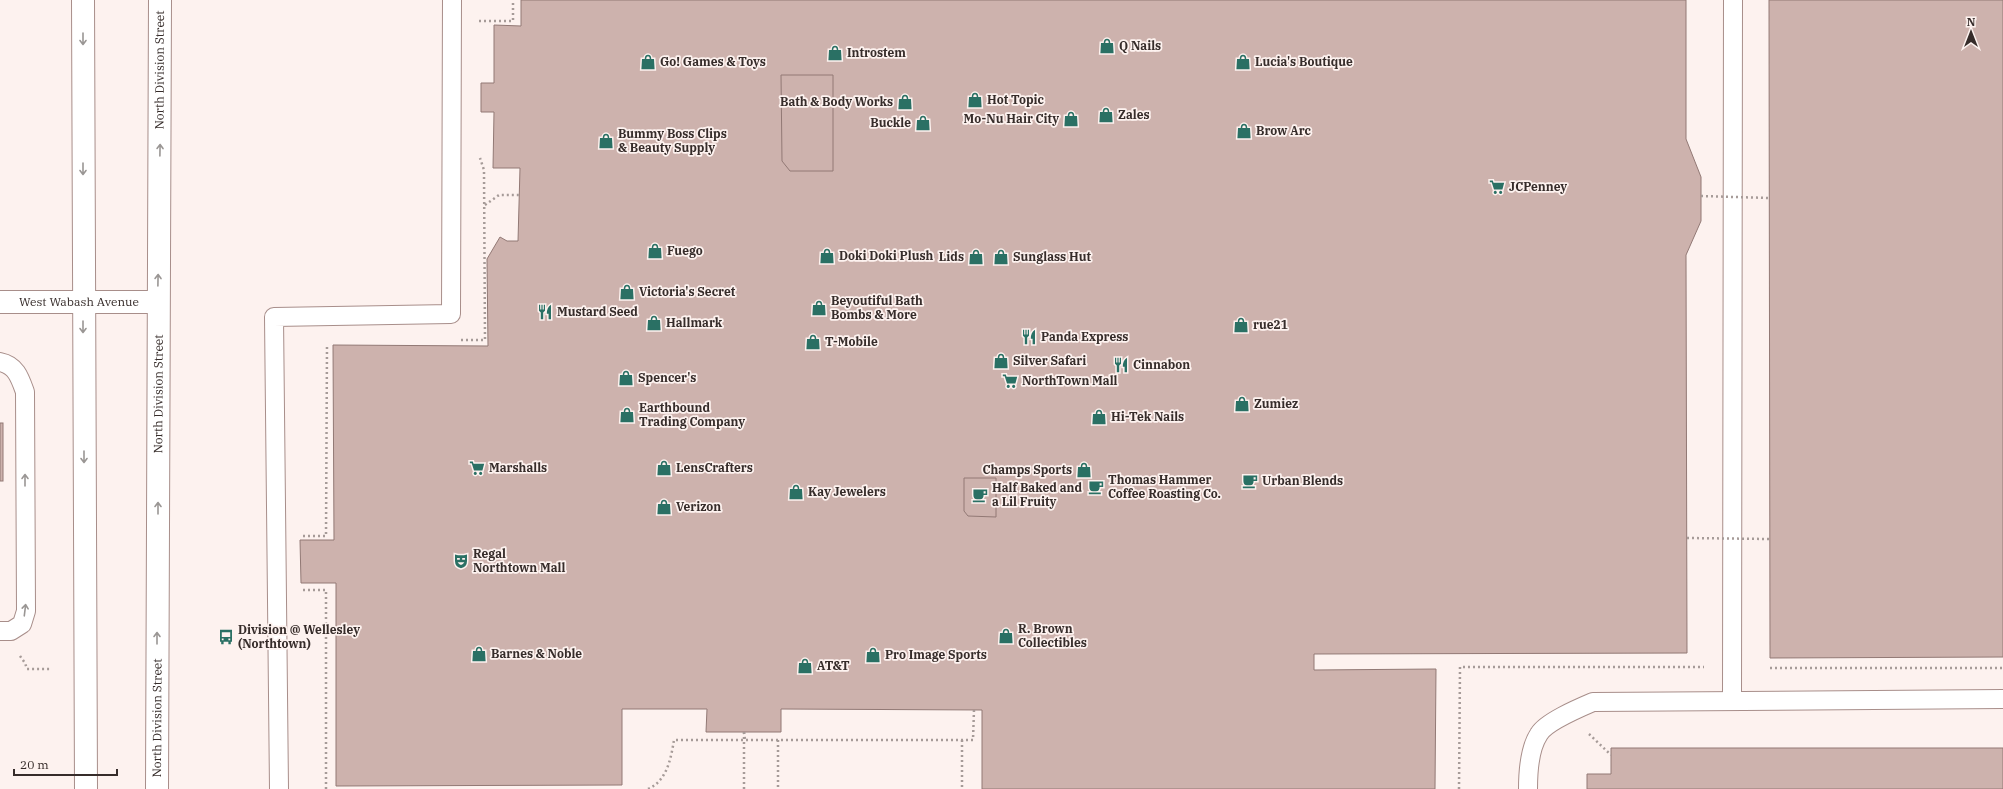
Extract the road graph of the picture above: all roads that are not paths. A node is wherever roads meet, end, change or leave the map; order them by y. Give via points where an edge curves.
1 (83, 0) edge
2 (160, 0) edge
3 (452, 0) edge
4 (1733, 0) edge
5 (0, 302) edge
6 (83, 302) junction
7 (158, 302) junction
8 (0, 362) edge
9 (0, 631) edge
10 (2003, 699) edge
11 (1732, 701) junction
12 (86, 789) edge
13 (157, 789) edge
14 (279, 789) edge
15 (1528, 789) edge

1 -> 6 main road
7 -> 2 main road, North Division Street
3 - 14 lane via 451,314 274,317
4 - 11 lane
5 - 6 main road, West Wabash Avenue
6 - 7 main road, West Wabash Avenue
6 -> 12 main road
13 -> 7 main road, North Division Street
9 -> 8 lane via 11,631 22,624 26,611 25,392 18,373 7,363
10 - 11 lane
11 - 15 lane via 1592,702 1559,718 1539,733 1528,765

